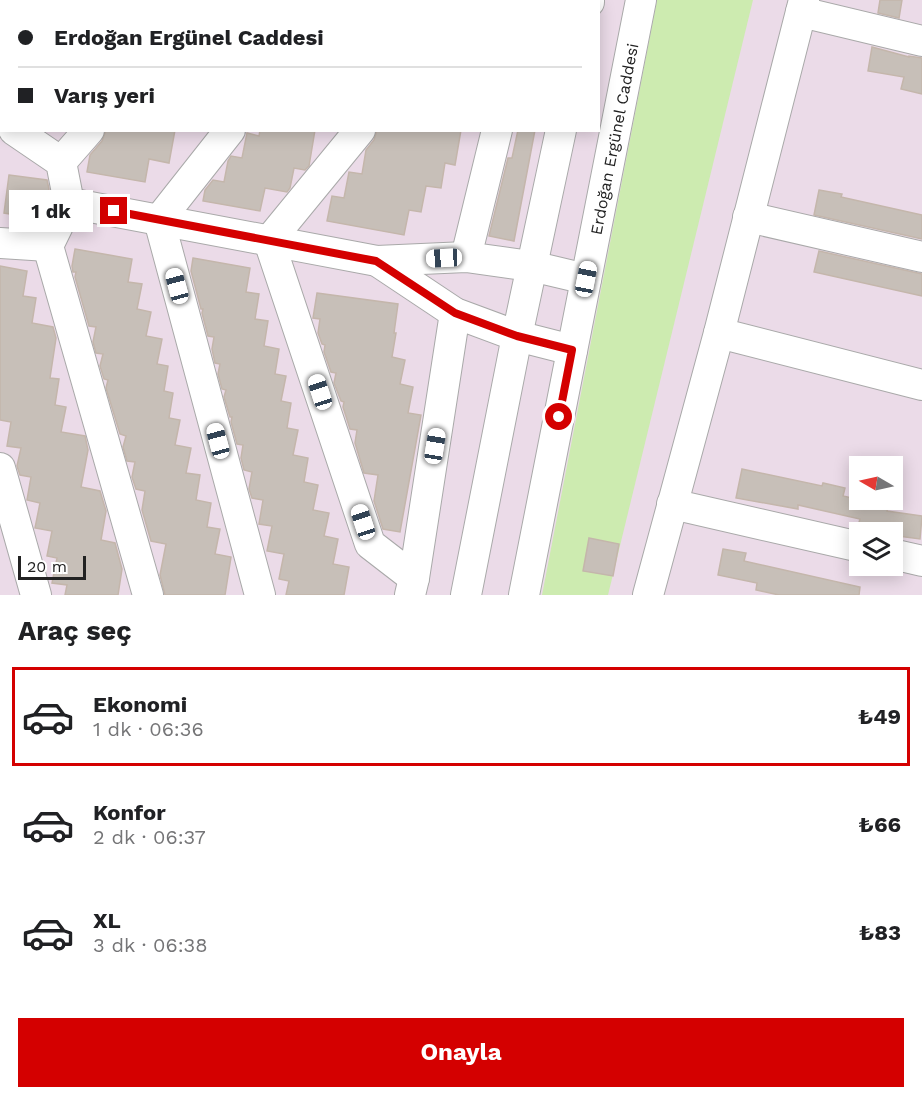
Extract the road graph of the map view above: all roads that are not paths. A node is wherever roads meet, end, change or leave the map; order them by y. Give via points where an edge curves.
1 (641, 0) edge
2 (802, 6) edge
3 (922, 41) edge
4 (17, 132) edge
5 (87, 132) edge
6 (228, 132) edge
7 (358, 132) edge
8 (497, 132) edge
9 (561, 132) edge
10 (61, 162) junction
11 (69, 203) junction
12 (748, 217) junction
13 (159, 220) junction
14 (270, 241) junction
15 (0, 243) edge
16 (48, 246) junction
17 (466, 257) junction
18 (922, 257) edge
19 (376, 261) junction
20 (531, 266) junction
21 (586, 279) junction
22 (455, 313) junction
23 (719, 333) junction
24 (517, 336) junction
25 (572, 350) junction
26 (922, 385) edge
27 (0, 468) edge
28 (672, 504) junction
29 (849, 544) edge
30 (903, 557) edge
31 (922, 561) edge
32 (412, 587) edge
33 (36, 595) edge
34 (148, 595) edge
35 (260, 595) edge
36 (466, 595) edge
37 (524, 595) edge
38 (648, 595) edge

1 - 21 street, Erdoğan Ergünel Caddesi
2 - 3 street
2 - 12 street
4 - 10 street
5 - 10 street
6 - 13 street
7 - 14 street
8 - 17 street
9 - 20 street
10 - 11 street
11 - 13 street
11 - 16 street
12 - 18 street
12 - 23 street
13 - 14 street
13 - 35 street
14 - 19 street
14 - 32 street via 370,544
15 - 16 street
16 - 34 street
17 - 19 street
17 - 20 street
19 - 22 street
20 - 21 street
20 - 24 street
21 - 25 street, Erdoğan Ergünel Caddesi
22 - 24 street
22 - 32 street
23 - 26 street
23 - 28 street
24 - 25 street
24 - 36 street
25 - 37 street, Erdoğan Ergünel Caddesi
27 - 33 street
28 - 29 street
28 - 38 street
30 - 31 street

